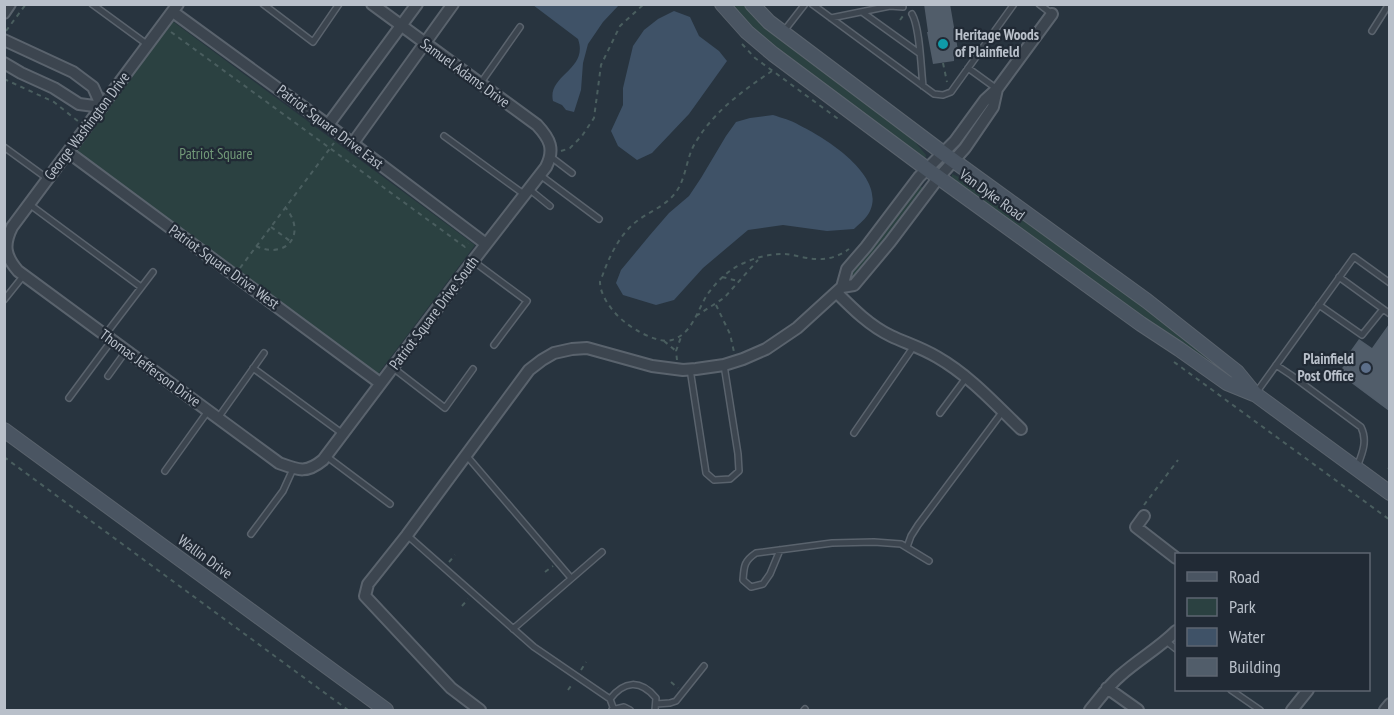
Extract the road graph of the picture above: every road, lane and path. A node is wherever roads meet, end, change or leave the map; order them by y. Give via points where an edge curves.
1 (10, 4) edge
2 (26, 4) edge
3 (92, 4) edge
4 (263, 4) edge
5 (339, 4) edge
6 (372, 4) edge
7 (417, 4) edge
8 (453, 4) edge
9 (644, 4) edge
10 (722, 4) edge
11 (752, 4) edge
12 (805, 4) edge
13 (812, 4) edge
14 (1014, 4) edge
15 (1039, 4) edge
16 (1389, 4) edge
17 (903, 7) dead end
18 (176, 8) edge
19 (862, 12) junction
20 (4, 13) edge
21 (912, 14) dead end
22 (1052, 14) joint
23 (903, 16) dead end
24 (831, 18) junction
25 (900, 20) dead end
26 (401, 27) junction
27 (520, 27) dead end
28 (1372, 31) dead end
29 (171, 32) dead end
30 (783, 33) junction
31 (5, 36) edge
32 (424, 43) junction
33 (148, 45) junction
34 (919, 53) junction
35 (4, 63) edge
36 (943, 63) dead end
37 (968, 68) junction
38 (772, 70) dead end
39 (4, 79) edge
40 (947, 82) dead end
41 (480, 84) junction
42 (923, 86) junction
43 (997, 89) junction
44 (102, 107) junction
45 (77, 121) dead end
46 (328, 125) junction
47 (340, 134) junction
48 (444, 136) dead end
49 (353, 143) junction
50 (4, 147) edge
51 (330, 148) junction
52 (561, 151) dead end
53 (68, 152) junction
54 (550, 152) junction
55 (948, 157) junction
56 (927, 169) junction
57 (572, 173) dead end
58 (540, 175) junction
59 (939, 177) junction
60 (48, 179) junction
61 (527, 192) junction
62 (29, 204) junction
63 (550, 206) dead end
64 (285, 207) junction
65 (599, 219) dead end
66 (271, 226) junction
67 (290, 241) junction
68 (486, 244) junction
69 (256, 246) junction
70 (465, 247) dead end
71 (852, 248) dead end
72 (6, 251) edge
73 (759, 258) junction
74 (473, 261) junction
75 (153, 272) dead end
76 (24, 275) junction
77 (234, 275) junction
78 (722, 277) junction
79 (1339, 277) junction
80 (738, 281) junction
81 (1389, 283) edge
82 (141, 287) junction
83 (840, 290) junction
84 (4, 300) edge
85 (716, 305) junction
86 (1319, 305) junction
87 (1383, 309) junction
88 (1389, 314) edge
89 (696, 316) junction
90 (681, 336) junction
91 (109, 338) junction
92 (664, 341) junction
93 (494, 345) dead end
94 (914, 346) junction
95 (126, 351) junction
96 (676, 351) junction
97 (264, 353) dead end
98 (734, 353) dead end
99 (677, 363) dead end
100 (724, 364) junction
101 (1276, 365) junction
102 (392, 367) junction
103 (253, 368) junction
104 (473, 369) dead end
105 (690, 369) junction
106 (108, 376) dead end
107 (967, 376) junction
108 (381, 383) junction
109 (1255, 394) junction
110 (69, 398) dead end
111 (208, 411) junction
112 (1003, 411) junction
113 (940, 413) dead end
114 (218, 418) junction
115 (1021, 429) dead end
116 (4, 430) edge
117 (854, 433) dead end
118 (343, 434) junction
119 (466, 455) junction
120 (326, 456) junction
121 (4, 457) edge
122 (1178, 460) dead end
123 (1356, 468) junction
124 (299, 469) junction
125 (165, 471) dead end
126 (1389, 493) edge
127 (390, 504) dead end
128 (1144, 511) joint
129 (251, 534) dead end
130 (407, 535) junction
131 (907, 547) junction
132 (780, 550) junction
133 (602, 552) dead end
134 (455, 555) dead end
135 (1175, 557) edge
136 (929, 561) dead end
137 (448, 562) dead end
138 (553, 566) dead end
139 (545, 572) dead end
140 (571, 578) junction
141 (468, 599) dead end
142 (462, 606) dead end
143 (513, 629) junction
144 (1175, 632) edge
145 (1166, 641) junction
146 (1175, 648) edge
147 (586, 662) dead end
148 (704, 666) dead end
149 (580, 670) dead end
150 (574, 682) dead end
151 (671, 682) dead end
152 (679, 688) dead end
153 (1107, 688) junction
154 (568, 690) dead end
155 (1232, 691) edge
156 (1307, 691) edge
157 (609, 699) junction
158 (1389, 704) edge
159 (656, 707) edge
160 (612, 710) edge
161 (348, 711) edge
162 (386, 711) edge
163 (480, 711) edge
164 (630, 711) edge
165 (1090, 711) edge
166 (1138, 711) edge
167 (1260, 711) edge
168 (1292, 711) edge
169 (1384, 711) edge

1 - 20 street
2 - 31 path
3 - 33 lane
4 - 5 lane via 313,42
6 - 26 street, Samuel Adams Drive
7 - 26 street
8 - 32 street
9 - 52 path via 620,26 601,65 594,118 582,136
10 - 56 street, Van Dyke Road via 773,54
11 - 30 street, Van Dyke Road
12 - 30 lane
13 - 24 lane
14 - 37 lane
15 - 22 lane
16 - 28 lane
17 - 19 lane
18 - 33 street, George Washington Drive
18 - 46 street, Patriot Square Drive East
19 - 24 lane
19 - 34 lane
21 - 34 lane
22 - 43 street
23 - 25 path
24 - 42 lane
26 - 32 street, Samuel Adams Drive
26 - 46 street
27 - 41 lane
29 - 51 path
30 - 55 street, Van Dyke Road
31 - 44 street via 73,72 93,87
32 - 41 street, Samuel Adams Drive
32 - 49 street
33 - 44 street, George Washington Drive
34 - 42 lane
35 - 44 street via 79,104
36 - 40 path
37 - 42 lane via 951,92 934,94
37 - 43 lane
38 - 92 path via 716,115 694,146 676,191 660,208 628,230 611,253 599,281 608,305 624,322
39 - 45 path via 54,102
41 - 54 street, Samuel Adams Drive via 537,125 546,135
43 - 55 street via 955,141
44 - 53 street, George Washington Drive
46 - 47 street, Patriot Square Drive East
47 - 49 street, Patriot Square Drive East
47 - 51 path
48 - 61 lane
49 - 68 street, Patriot Square Drive East
50 - 60 lane
51 - 64 path
51 - 70 path
53 - 60 street, George Washington Drive
53 - 77 street, Patriot Square Drive West
54 - 57 lane
54 - 58 street, Patriot Square Drive South
55 - 56 street
55 - 59 street
55 - 109 street, Van Dyke Road via 1147,300 1238,372
56 - 59 street, Van Dyke Road
56 - 83 street via 848,269
58 - 61 street, Patriot Square Drive South
58 - 65 lane
59 - 83 street via 854,285
59 - 109 street, Van Dyke Road via 1141,324 1227,383
60 - 62 street, George Washington Drive
61 - 63 lane
61 - 68 street, Patriot Square Drive South
62 - 72 street, George Washington Drive via 7,237
62 - 82 lane
64 - 66 path
64 - 67 path via 295,225
66 - 67 path
66 - 69 path
67 - 69 path via 275,250
68 - 74 street, Patriot Square Drive South
69 - 77 path
71 - 73 path via 822,260 786,254
72 - 76 street, Thomas Jefferson Drive via 10,262
73 - 78 path
73 - 80 path
74 - 93 lane via 527,301
74 - 102 street, Patriot Square Drive South
75 - 82 lane
76 - 84 lane
76 - 91 street, Thomas Jefferson Drive
77 - 108 street, Patriot Square Drive West
78 - 80 path
78 - 89 path
79 - 81 lane via 1354,257
79 - 86 lane
79 - 87 lane
80 - 85 path
82 - 91 lane
83 - 94 street via 868,322
83 - 100 street via 766,349
85 - 89 path
85 - 98 path
86 - 87 lane via 1362,335
86 - 101 lane
87 - 88 lane
89 - 90 path
90 - 92 path
90 - 96 path
91 - 95 street, Thomas Jefferson Drive
91 - 110 lane
92 - 96 path
94 - 107 street
94 - 117 lane
95 - 106 lane
95 - 111 street, Thomas Jefferson Drive
96 - 99 path
97 - 103 lane
100 - 105 street
100 - 105 lane via 739,471 730,480 714,480 706,473
101 - 109 lane
101 - 123 lane via 1361,427 1364,445
102 - 104 lane via 445,408
102 - 108 street, Patriot Square Drive South
103 - 114 lane
103 - 118 lane
105 - 119 street via 652,366 587,348 555,353 528,370
107 - 112 street
107 - 113 lane
108 - 118 street, Patriot Square Drive South
109 - 123 street, Van Dyke Road
111 - 114 street, Thomas Jefferson Drive
111 - 125 lane
112 - 115 street
112 - 131 lane via 918,525
114 - 124 street, Thomas Jefferson Drive via 279,463
116 - 162 street, Wallin Drive
118 - 120 street, Patriot Square Drive South
119 - 130 street
119 - 140 lane
120 - 124 street, Patriot Square Drive South via 315,467
120 - 127 lane
121 - 161 path
122 - 128 path
123 - 126 street, Van Dyke Road
124 - 129 lane
128 - 135 street via 1136,527
130 - 143 lane
130 - 163 street via 368,584 365,596 451,688
131 - 132 lane via 874,542
131 - 136 lane
132 - 132 lane via 748,558 743,580 751,587 764,584
133 - 140 lane
134 - 137 path
138 - 139 path
140 - 143 lane
141 - 142 path
143 - 157 lane
144 - 145 street
145 - 146 lane
145 - 153 street
147 - 149 path
148 - 159 lane via 676,701
150 - 154 path
151 - 152 path
153 - 165 street
153 - 166 street
155 - 167 lane
156 - 168 street
157 - 159 lane via 626,685 637,685 656,698
157 - 160 lane
158 - 169 street
160 - 164 lane via 624,707

